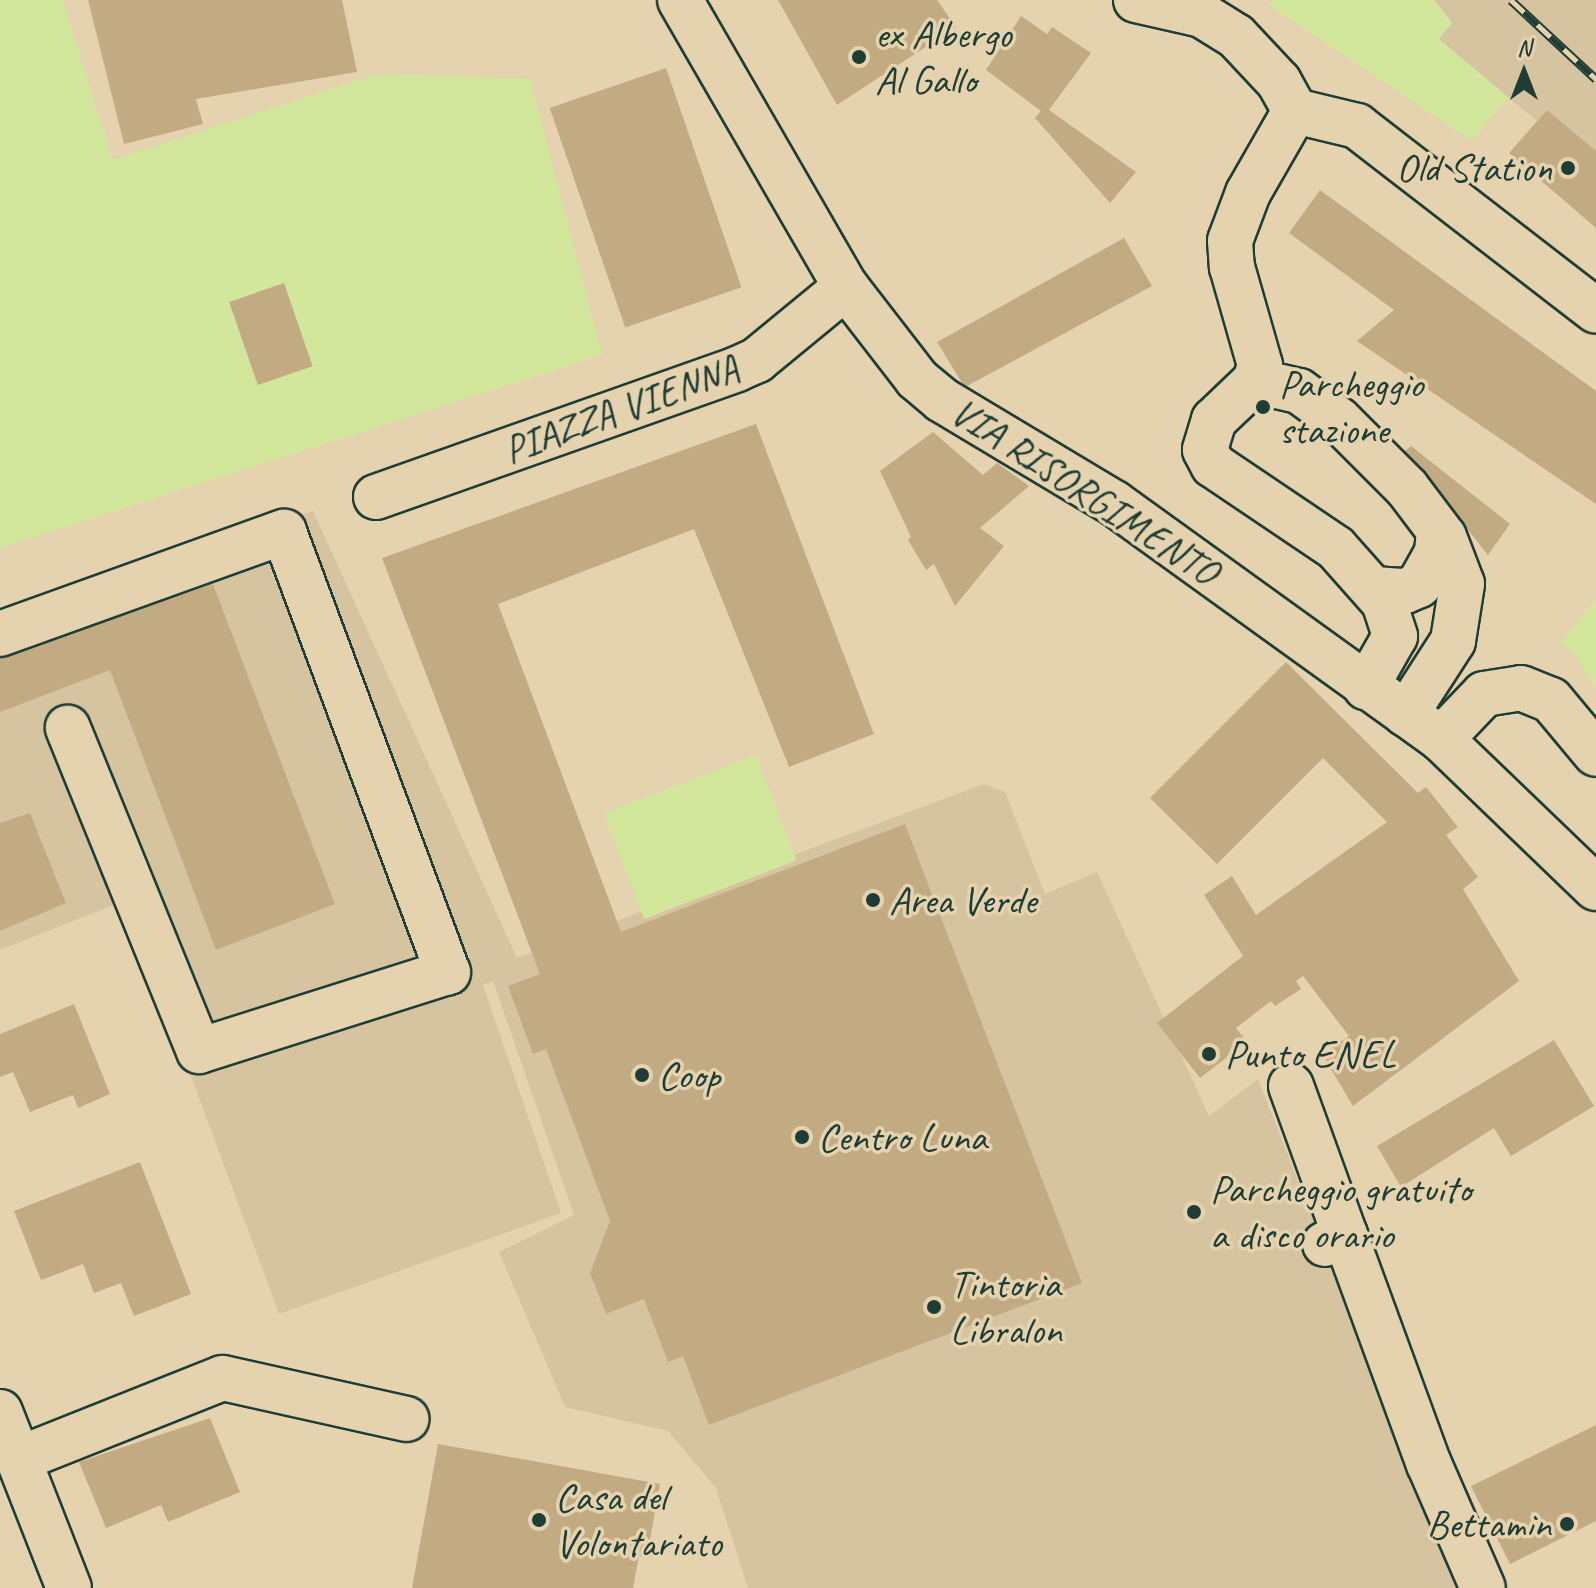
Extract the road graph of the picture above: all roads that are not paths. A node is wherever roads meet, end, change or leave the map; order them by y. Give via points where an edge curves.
1 (680, 0) edge
2 (1136, 0) edge
3 (1295, 111) junction
4 (846, 287) junction
5 (1596, 311) edge
6 (1255, 381) junction
7 (376, 497) dead end
8 (1439, 531) junction
9 (1374, 589) junction
10 (0, 634) edge
11 (1366, 687) junction
12 (1406, 714) junction
13 (68, 728) dead end
14 (1441, 739) junction
15 (1596, 754) edge
16 (1596, 888) edge
17 (1291, 1086) dead end
18 (0, 1412) edge
19 (406, 1419) dead end
20 (19, 1459) junction
21 (69, 1588) edge
22 (1483, 1588) edge

1 - 4 street, VIA RISORGIMENTO
2 - 3 street via 1185,9 1229,31 1266,65
3 - 5 street via 1357,126
3 - 6 street via 1248,193 1230,241 1232,267 1258,349
4 - 7 street, PIAZZA VIENNA via 757,360 737,369
4 - 11 street, VIA RISORGIMENTO via 897,356 942,400 1114,503
6 - 8 street via 1299,391 1339,420 1407,488
6 - 9 street via 1214,420 1205,450 1213,465 1336,548
8 - 9 street via 1437,553 1419,585 1405,591
8 - 12 street via 1462,584 1460,604 1453,641
9 - 11 street via 1393,620 1395,636
10 - 13 street via 284,532 448,972 199,1051
11 - 12 street, VIA RISORGIMENTO
12 - 14 street, VIA RISORGIMENTO
14 - 15 street via 1484,694 1521,688 1551,700
14 - 16 street, VIA RISORGIMENTO
17 - 22 street via 1335,1240
18 - 20 street
19 - 20 street via 223,1378
20 - 21 street

